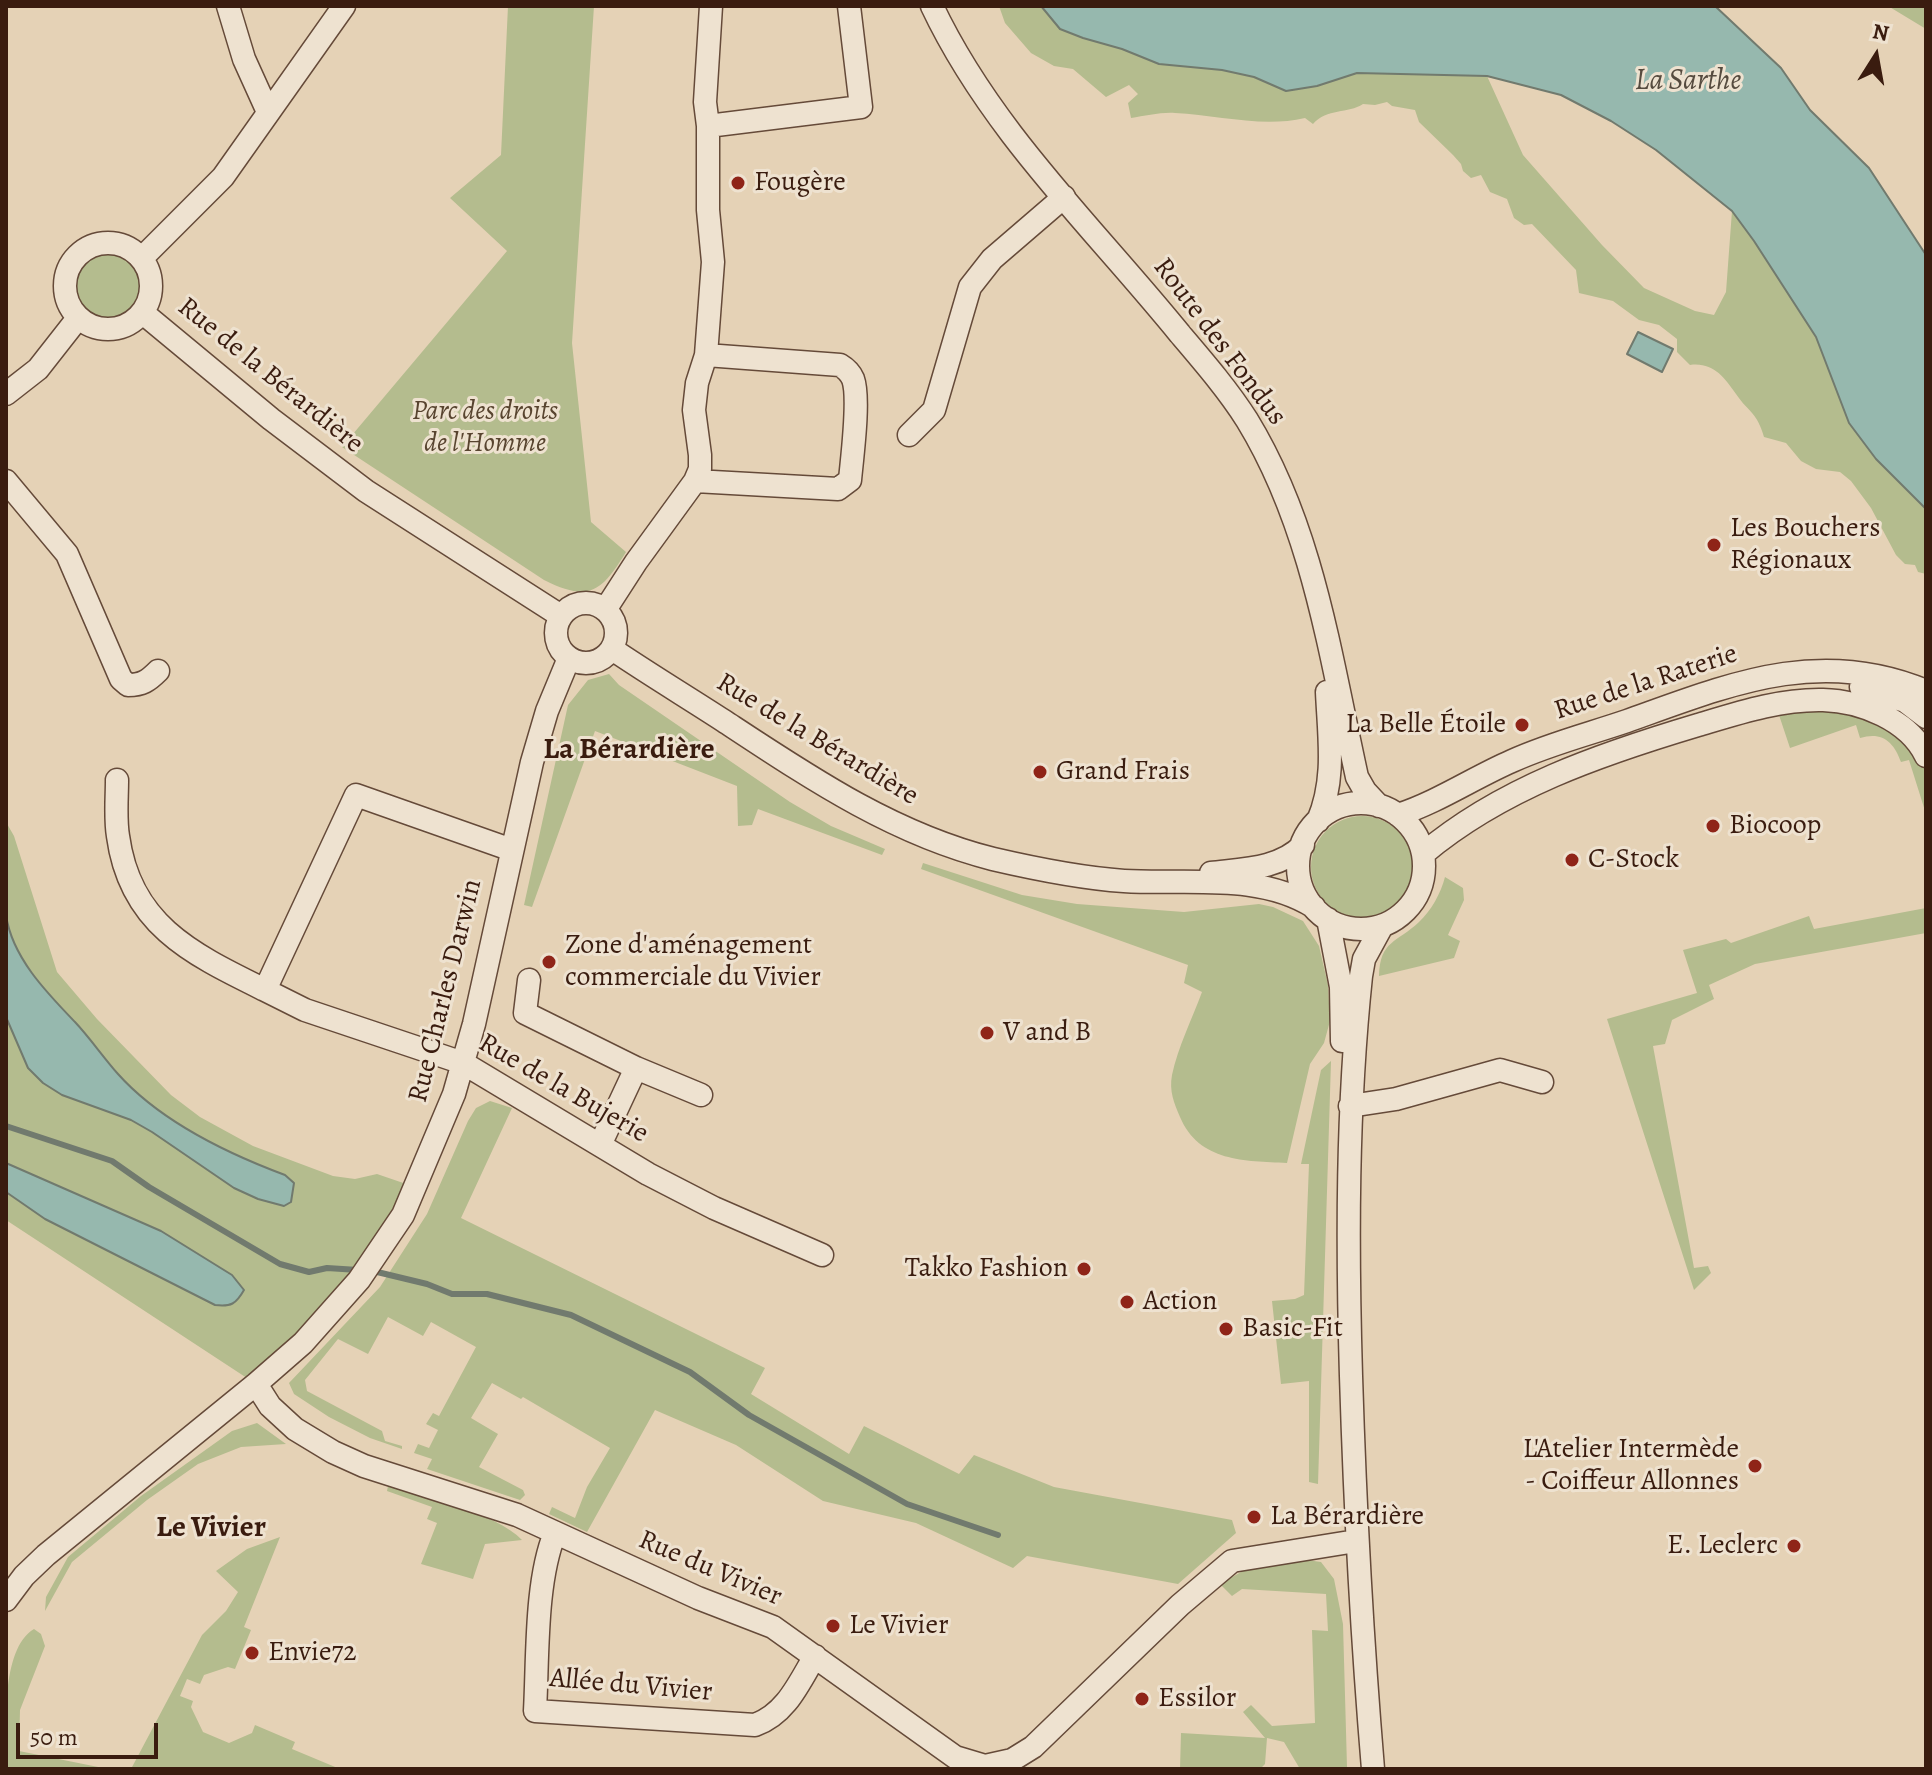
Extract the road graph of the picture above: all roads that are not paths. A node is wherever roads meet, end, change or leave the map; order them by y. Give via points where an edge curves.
1 (228, 6) edge
2 (344, 6) edge
3 (711, 6) edge
4 (849, 6) edge
5 (932, 6) edge
6 (268, 112) junction
7 (708, 126) junction
8 (1064, 197) junction
9 (142, 258) junction
10 (143, 313) junction
11 (78, 318) junction
12 (706, 355) junction
13 (6, 394) edge
14 (909, 435) dead end
15 (6, 481) edge
16 (695, 481) junction
17 (605, 610) junction
18 (561, 616) junction
19 (1325, 631) junction
20 (612, 649) junction
21 (569, 658) junction
22 (158, 671) dead end
23 (1756, 687) dead end
24 (1926, 691) edge
25 (1926, 717) edge
26 (1926, 756) edge
27 (117, 780) dead end
28 (1388, 811) junction
29 (1318, 821) junction
30 (1303, 845) junction
31 (512, 850) junction
32 (1423, 854) junction
33 (1143, 882) junction
34 (1321, 913) junction
35 (1382, 926) junction
36 (529, 980) dead end
37 (265, 990) junction
38 (463, 1063) junction
39 (636, 1068) junction
40 (1542, 1082) dead end
41 (701, 1095) dead end
42 (1350, 1106) junction
43 (1349, 1138) junction
44 (600, 1145) junction
45 (822, 1255) dead end
46 (256, 1384) junction
47 (555, 1533) junction
48 (1356, 1541) junction
49 (6, 1600) edge
50 (815, 1656) junction
51 (1366, 1681) junction
52 (1364, 1769) edge
53 (1373, 1769) edge

1 - 6 street
2 - 6 street
3 - 7 street
4 - 7 street via 861,107
5 - 8 street, Route des Fondus via 983,97
6 - 9 street via 223,177
7 - 12 street via 713,262
8 - 14 street via 992,259 970,287 934,410
8 - 19 street, Route des Fondus via 1245,418 1288,499
9 - 10 street via 152,285
9 - 11 street via 118,243 89,247 77,255 65,281 67,301
10 - 11 street via 132,323 105,330
10 - 18 street, Rue de la Bérardière via 366,491
11 - 13 street via 38,369
12 - 16 street via 694,410 700,455
12 - 16 street via 840,365 848,370 855,396 850,480 838,489
15 - 22 street via 67,554 121,679 139,685
16 - 17 street
17 - 18 street via 577,604
17 - 20 street via 616,626
18 - 21 street via 557,643
19 - 28 street, Route des Fondus via 1357,777
19 - 29 street, Route des Fondus via 1331,782
20 - 21 street via 586,664
20 - 33 street, Rue de la Bérardière via 818,782 913,833 1047,871
21 - 31 street, Rue Charles Darwin via 547,711
23 - 25 street, Rue de la Raterie via 1847,684 1905,701
24 - 28 street, Rue de la Raterie via 1847,672 1768,675 1538,751 1431,804
26 - 32 street, Rue de la Raterie via 1903,729 1861,706 1823,700 1759,708 1550,777 1476,815
27 - 37 street, Rue de la Bujerie via 118,835 128,880 152,919 199,957
28 - 29 street via 1345,806
28 - 32 street via 1414,832
29 - 30 street
30 - 33 street, Rue de la Bérardière via 1289,857 1260,866
30 - 34 street via 1300,878
31 - 37 street via 356,795
31 - 38 street, Rue Charles Darwin
32 - 35 street via 1424,875 1416,897 1400,916
33 - 34 street, Rue de la Bérardière via 1262,885 1292,893
34 - 35 street via 1359,929
34 - 43 street via 1341,987
35 - 42 street via 1364,959
36 - 39 street via 525,1013
37 - 38 street, Rue de la Bujerie via 305,1010
38 - 44 street, Rue de la Bujerie
38 - 46 street, Rue Charles Darwin via 403,1215 348,1294
39 - 41 street
39 - 44 street
40 - 42 street via 1500,1070
42 - 43 street
43 - 48 street
44 - 45 street, Rue de la Bujerie via 714,1208
46 - 47 street, Rue du Vivier via 295,1429 333,1452
46 - 49 street, Rue Charles Darwin via 46,1555
47 - 50 street, Rue du Vivier via 773,1627
47 - 50 street, Allée du Vivier via 543,1578 535,1711 755,1725 781,1710
48 - 50 street, Rue du Vivier via 1232,1561 1033,1747 991,1765 955,1757
48 - 51 street
51 - 52 street
51 - 53 street

